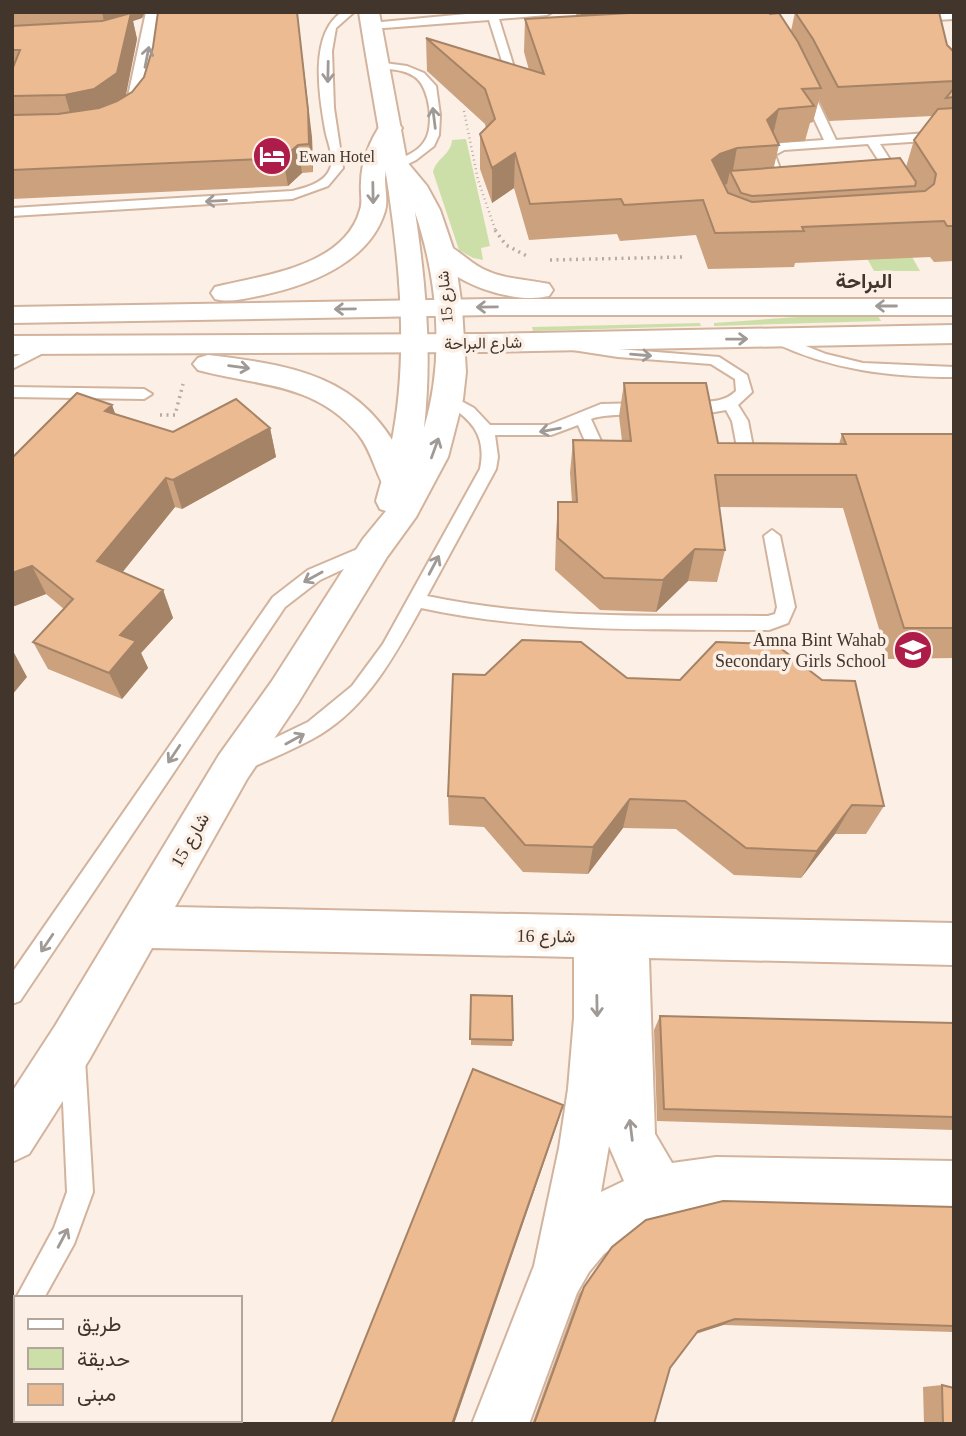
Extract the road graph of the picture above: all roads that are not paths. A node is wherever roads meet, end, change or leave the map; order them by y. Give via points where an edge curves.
1 (548, 12) edge
2 (492, 14) edge
3 (365, 17) edge
4 (954, 17) edge
5 (900, 19) edge
6 (147, 23) edge
7 (950, 29) dead end
8 (377, 65) junction
9 (798, 74) edge
10 (512, 77) edge
11 (390, 128) junction
12 (12, 133) edge
13 (944, 136) edge
14 (872, 141) junction
15 (832, 144) junction
16 (396, 165) junction
17 (779, 178) edge
18 (894, 183) edge
19 (12, 212) edge
20 (441, 251) junction
21 (726, 305) junction
22 (954, 307) edge
23 (413, 308) junction
24 (449, 308) junction
25 (19, 315) edge
26 (954, 334) edge
27 (778, 339) junction
28 (549, 342) junction
29 (449, 343) junction
30 (50, 344) junction
31 (414, 344) junction
32 (12, 345) edge
33 (12, 364) edge
34 (954, 372) edge
35 (12, 392) edge
36 (144, 394) dead end
37 (448, 399) junction
38 (730, 404) junction
39 (582, 417) junction
40 (486, 430) junction
41 (593, 466) edge
42 (749, 469) edge
43 (398, 484) junction
44 (772, 536) dead end
45 (375, 548) junction
46 (416, 600) junction
47 (233, 767) junction
48 (139, 928) junction
49 (611, 937) junction
50 (954, 944) edge
51 (12, 993) edge
52 (72, 1043) junction
53 (12, 1138) edge
54 (954, 1186) edge
55 (660, 1190) junction
56 (559, 1272) junction
57 (30, 1296) edge
58 (500, 1424) edge

1 - 2 lane
2 - 3 lane via 452,21
2 - 10 lane
3 - 8 street, شارع 15
3 -> 19 lane via 338,19 328,36 328,108 337,170 312,189 280,196
4 - 5 lane
4 - 7 lane
12 -> 6 street via 97,128 132,113 138,103
8 - 11 street, شارع 15
16 -> 8 lane via 419,154 434,139 430,86 409,69
9 - 15 lane
11 - 16 street, شارع 15
11 -> 25 street via 375,162 368,224 349,246 319,267 245,291 100,299
13 - 14 lane
14 - 15 lane
14 - 18 lane
15 - 17 lane via 771,151 768,157
16 - 20 street, شارع 15 via 422,198
16 - 23 street, شارع 15
20 - 21 street via 470,273 516,288 639,294
20 - 24 street, شارع 15
22 -> 21 street, شارع البراحة
21 -> 24 street, شارع البراحة
23 - 24 street, شارع البراحة
23 -> 25 street, شارع البراحة
23 - 31 street, شارع 15
24 - 29 street, شارع 15
26 - 27 street, شارع البراحة
28 -> 27 street, شارع البراحة
27 - 34 lane via 844,365 895,373
28 - 29 street, شارع البراحة
28 -> 38 lane via 714,360 742,378 744,392
29 - 31 street, شارع البراحة
29 - 37 street, شارع 15
30 - 31 street, شارع البراحة
30 - 32 street, شارع البراحة
30 - 33 lane
30 -> 43 street via 245,368 302,382 335,398 371,427 383,444
31 - 43 street, شارع 15 via 410,418
35 - 36 lane
37 - 40 lane via 467,408
45 -> 37 street, شارع 15 via 427,467
38 - 39 lane via 705,409 612,408
38 - 42 lane via 740,421
39 -> 40 lane via 551,430
39 - 41 lane via 593,440
46 -> 40 lane via 488,469 492,456
43 - 45 street, شارع 15
44 - 46 lane via 786,607 782,618 769,624 523,618
45 - 47 street, شارع 15
45 -> 51 lane via 314,575 279,602
47 -> 46 lane via 288,743 338,710 376,671
47 - 48 street, شارع 15
48 - 49 street, شارع 16
48 - 52 street, شارع 15
49 - 50 street, شارع 16
55 -> 49 street via 637,1156 631,1134
49 -> 56 street via 593,1086
52 - 53 street, شارع 15
57 -> 52 lane via 65,1235 80,1192
54 - 55 street via 716,1182
55 - 56 street via 606,1219 580,1243
56 - 58 street

